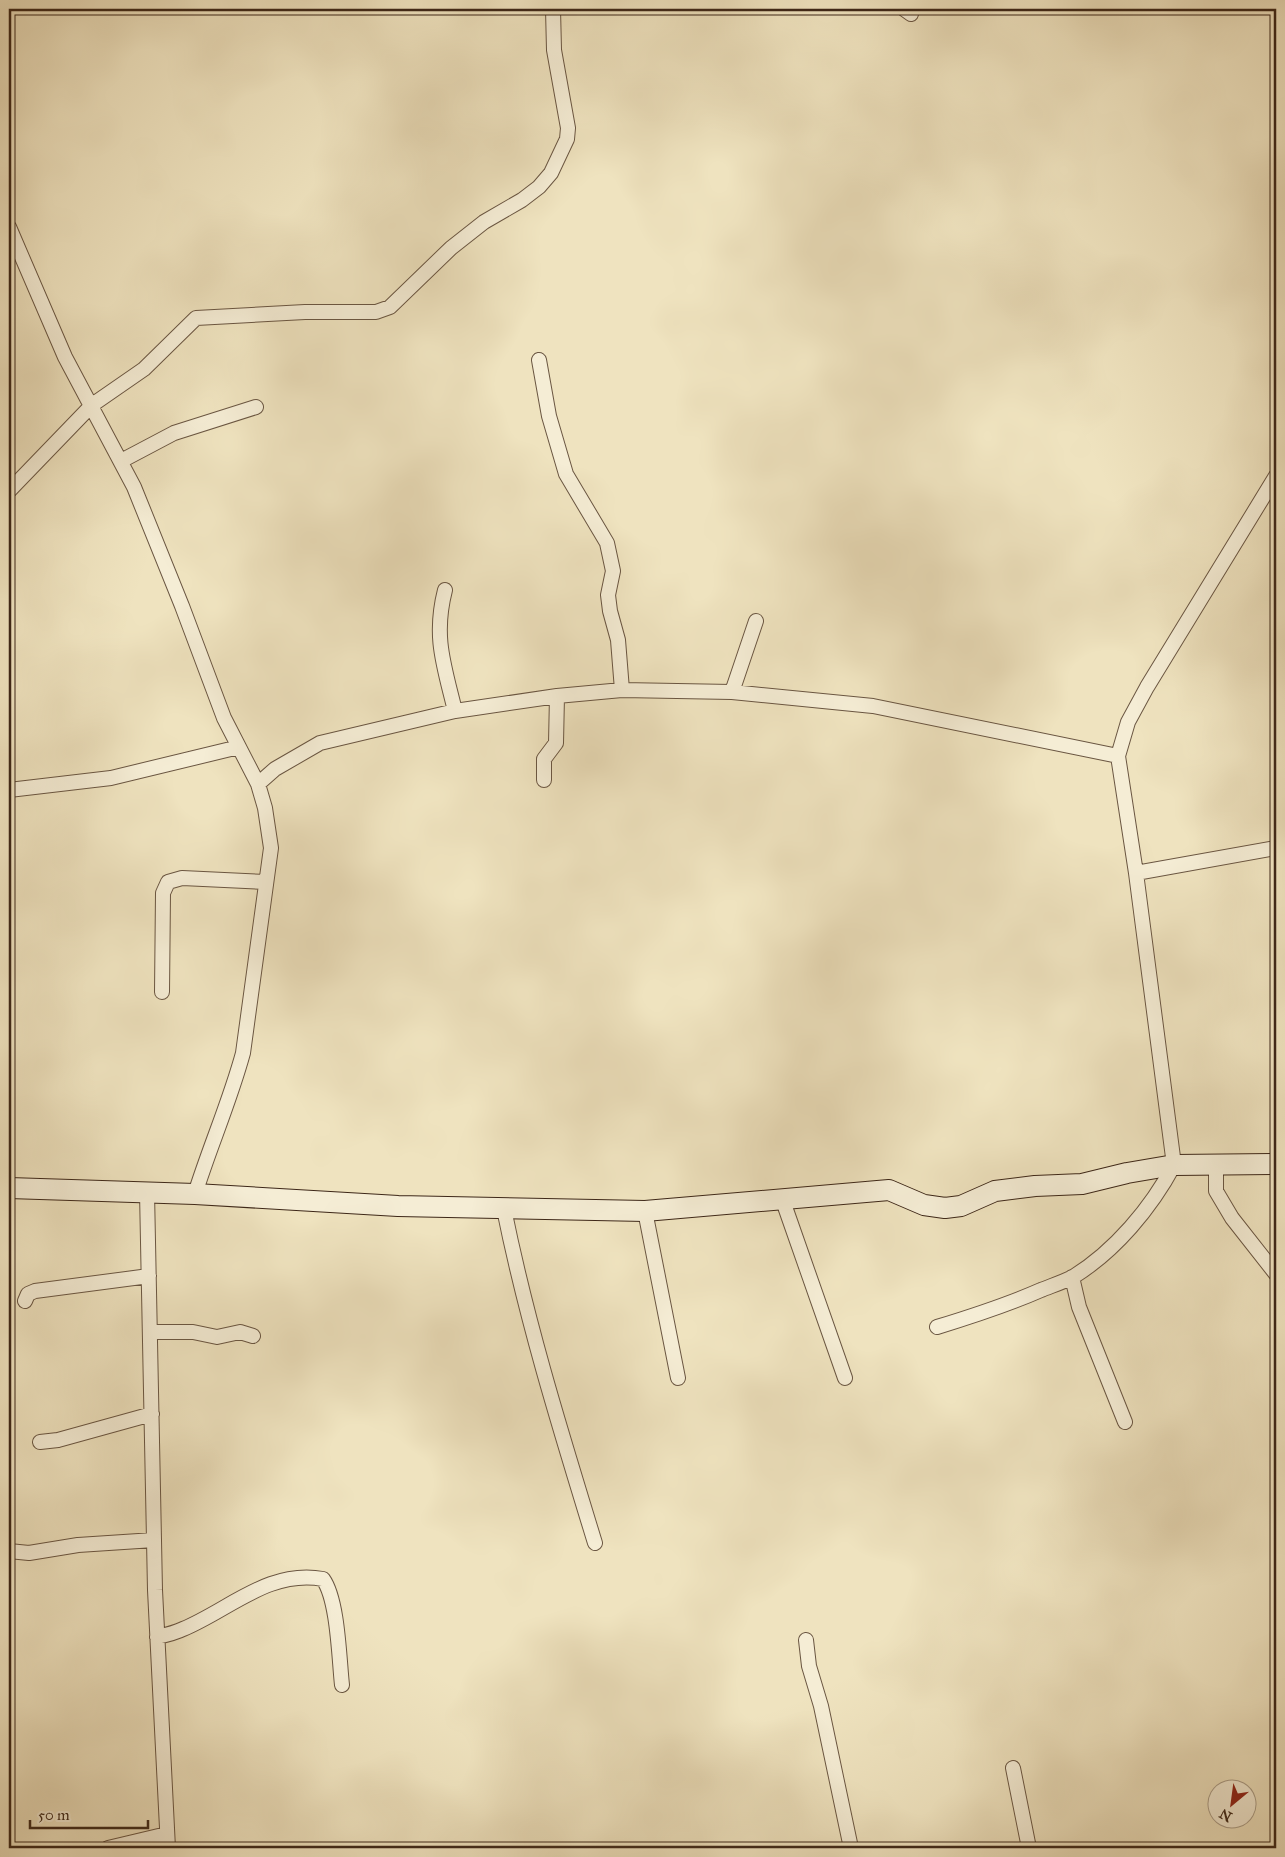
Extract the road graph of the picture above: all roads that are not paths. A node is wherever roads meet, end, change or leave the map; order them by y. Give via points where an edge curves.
1 (553, 9) edge
2 (10, 233) edge
3 (539, 360) dead end
4 (92, 405) junction
5 (256, 407) dead end
6 (121, 460) junction
7 (1276, 476) edge
8 (9, 491) edge
9 (445, 590) dead end
10 (756, 622) dead end
11 (622, 690) junction
12 (732, 692) junction
13 (556, 696) junction
14 (455, 711) junction
15 (239, 747) junction
16 (1118, 756) junction
17 (544, 780) dead end
18 (258, 784) junction
19 (9, 790) edge
20 (1276, 848) edge
21 (1136, 873) junction
22 (266, 882) junction
23 (162, 992) dead end
24 (1216, 1164) junction
25 (1276, 1164) edge
26 (1174, 1165) junction
27 (9, 1188) edge
28 (147, 1192) junction
29 (195, 1194) junction
30 (783, 1201) junction
31 (504, 1209) junction
32 (645, 1211) junction
33 (1276, 1274) edge
34 (149, 1276) junction
35 (1072, 1277) junction
36 (25, 1301) dead end
37 (937, 1327) dead end
38 (150, 1332) junction
39 (253, 1336) dead end
40 (678, 1378) dead end
41 (845, 1378) dead end
42 (152, 1414) junction
43 (1125, 1422) dead end
44 (40, 1442) dead end
45 (154, 1540) junction
46 (595, 1543) dead end
47 (9, 1551) edge
48 (157, 1637) junction
49 (806, 1640) dead end
50 (342, 1685) dead end
51 (1013, 1768) dead end
52 (168, 1841) edge
53 (108, 1848) edge
54 (851, 1848) edge
55 (1029, 1848) edge

1 - 4 street via 554,50 568,128 567,139 539,187 484,222 451,248 390,307 376,312 196,318 144,369
2 - 4 street via 65,357
3 - 11 street via 549,416 566,474 608,543 613,571 608,595 618,640
4 - 6 street
4 - 8 street
5 - 6 street via 174,433
6 - 15 street via 182,606 224,718
7 - 16 street via 1147,688 1128,722
9 - 14 street via 438,614 439,643
10 - 12 street
11 - 12 street
11 - 13 street
12 - 16 street via 873,706
13 - 14 street
13 - 17 street via 556,743 544,759
14 - 18 street via 320,743 275,768
15 - 18 street
15 - 19 street via 111,778
16 - 21 street
18 - 22 street via 270,848
20 - 21 street
21 - 26 street
22 - 23 street via 182,878 168,882 163,893
22 - 29 street via 243,1053
24 - 25 street
24 - 26 street
24 - 33 street via 1216,1191 1232,1218
26 - 30 street via 1082,1184 995,1191 953,1207 924,1205 889,1190
26 - 35 street via 1161,1190 1143,1213 1099,1258
27 - 28 street
28 - 29 street
28 - 34 street
29 - 31 street
30 - 32 street
30 - 41 street
31 - 32 street
31 - 46 street via 537,1350
32 - 40 street
34 - 36 street via 36,1291 28,1294
34 - 38 street
35 - 37 street via 998,1308
35 - 43 street via 1079,1307
38 - 39 street via 192,1332 217,1337 240,1332
38 - 42 street
42 - 44 street
42 - 45 street
45 - 47 street via 29,1553
45 - 48 street
48 - 50 street via 183,1630 259,1587 309,1576 323,1579 328,1587 337,1635
48 - 52 street
49 - 54 street via 809,1666 823,1715
51 - 55 street
52 - 53 street

